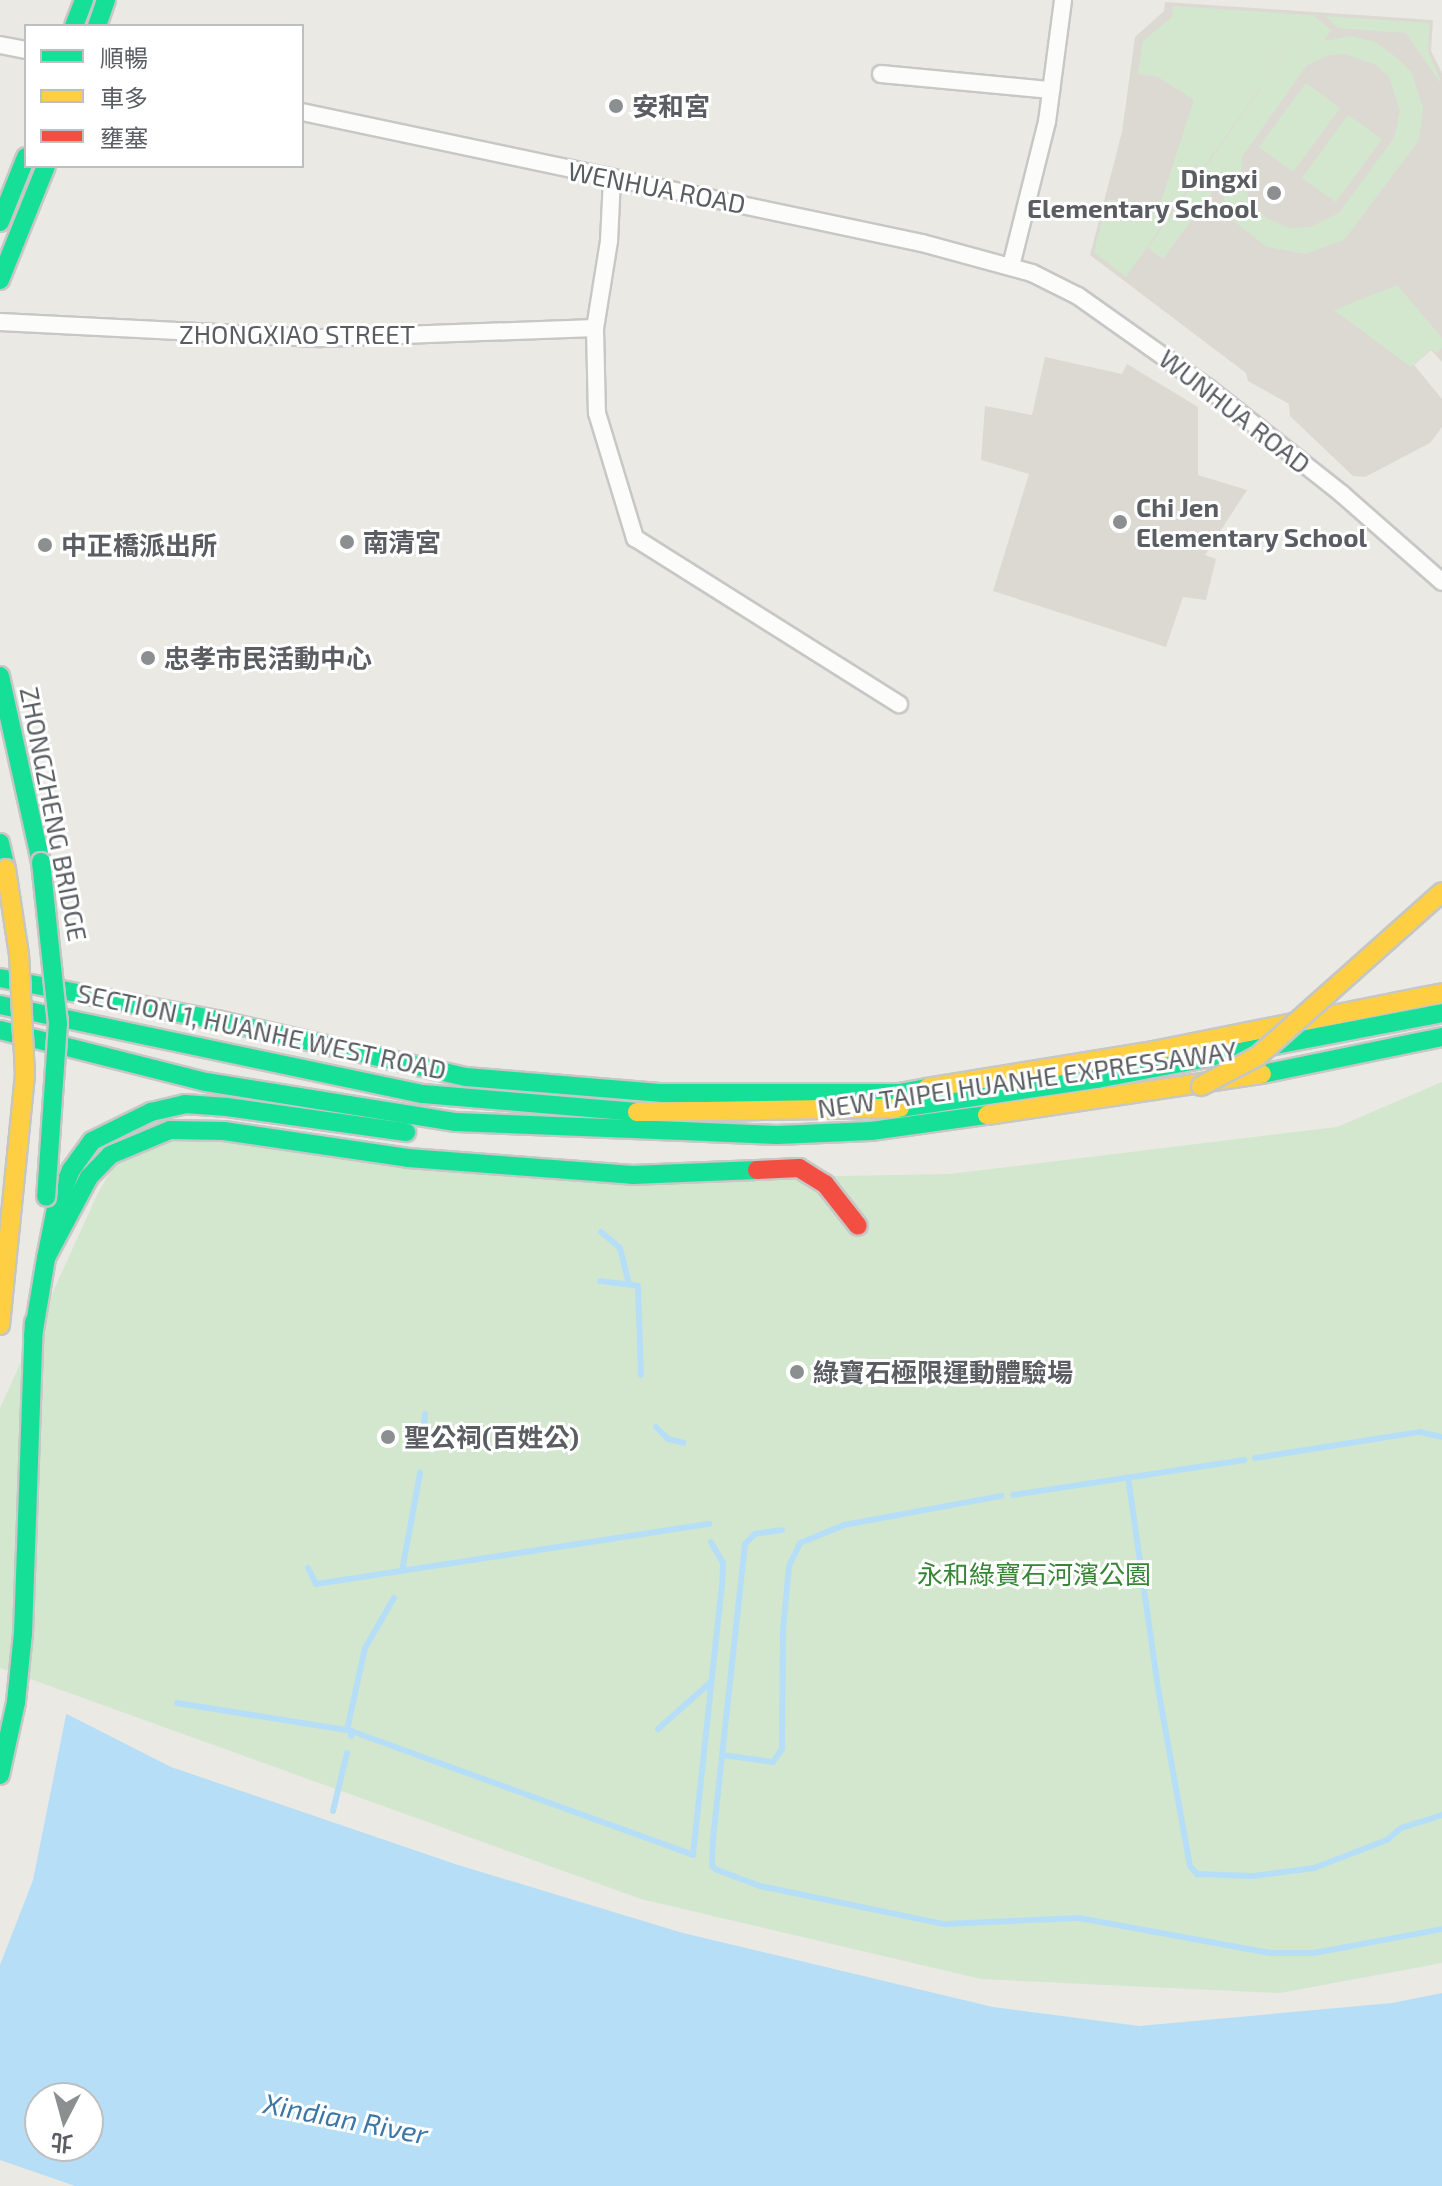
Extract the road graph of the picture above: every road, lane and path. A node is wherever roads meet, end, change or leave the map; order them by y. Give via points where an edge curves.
1 (84, 0) edge
2 (106, 0) edge
3 (1063, 0) edge
4 (75, 24) edge
5 (98, 24) edge
6 (0, 45) edge
7 (24, 50) edge
8 (881, 74) dead end
9 (1051, 90) junction
10 (304, 112) edge
11 (24, 162) edge
12 (45, 168) edge
13 (612, 178) junction
14 (0, 222) edge
15 (1011, 266) junction
16 (0, 280) edge
17 (0, 322) edge
18 (595, 328) junction
19 (1442, 582) edge
20 (0, 676) edge
21 (899, 704) dead end
22 (0, 843) edge
23 (1442, 892) edge
24 (0, 978) edge
25 (1442, 993) edge
26 (0, 1005) edge
27 (1442, 1013) edge
28 (0, 1030) edge
29 (1442, 1037) edge
30 (1201, 1086) junction
31 (777, 1135) junction
32 (858, 1226) dead end
33 (46, 1258) junction
34 (0, 1325) edge
35 (33, 1336) junction
36 (0, 1775) edge

1 - 4 main road
2 - 5 main road
3 - 9 street
6 - 7 street
8 - 9 street
9 - 15 street
10 - 13 street, WENHUA ROAD
11 - 14 main road
12 - 16 main road
13 - 15 street, WENHUA ROAD
13 - 18 street via 609,241
15 - 19 street, WUNHUA ROAD via 1078,296 1208,388
17 - 18 street, ZHONGXIAO STREET via 321,338
18 - 21 street via 597,413 635,538
20 - 35 main road, ZHONGZHENG BRIDGE, bridge via 41,862 55,959 58,1023
22 - 34 main road, bridge via 21,967 25,1076
23 - 30 main road, bridge via 1258,1056
24 - 25 main road, SECTION 1, HUANHE WEST ROAD via 217,1020 466,1077 662,1093 899,1093 1148,1052
26 - 27 main road, SECTION 1, HUANHE WEST ROAD via 423,1094 645,1113 876,1112 1276,1047
28 - 31 main road, NEW TAIPEI HUANHE EXPRESSAWAY via 291,1098 456,1122
29 - 30 main road, NEW TAIPEI HUANHE EXPRESSAWAY, bridge
30 - 31 main road, NEW TAIPEI HUANHE EXPRESSAWAY via 871,1131
31 - 33 main road via 682,1146 366,1130 185,1104 123,1123 92,1141 71,1170 57,1203
32 - 33 main road via 825,1184 799,1168 632,1175 408,1158 224,1131 170,1130 110,1155 89,1177
33 - 35 main road
35 - 36 main road, ZHONGZHENG BRIDGE via 23,1633

